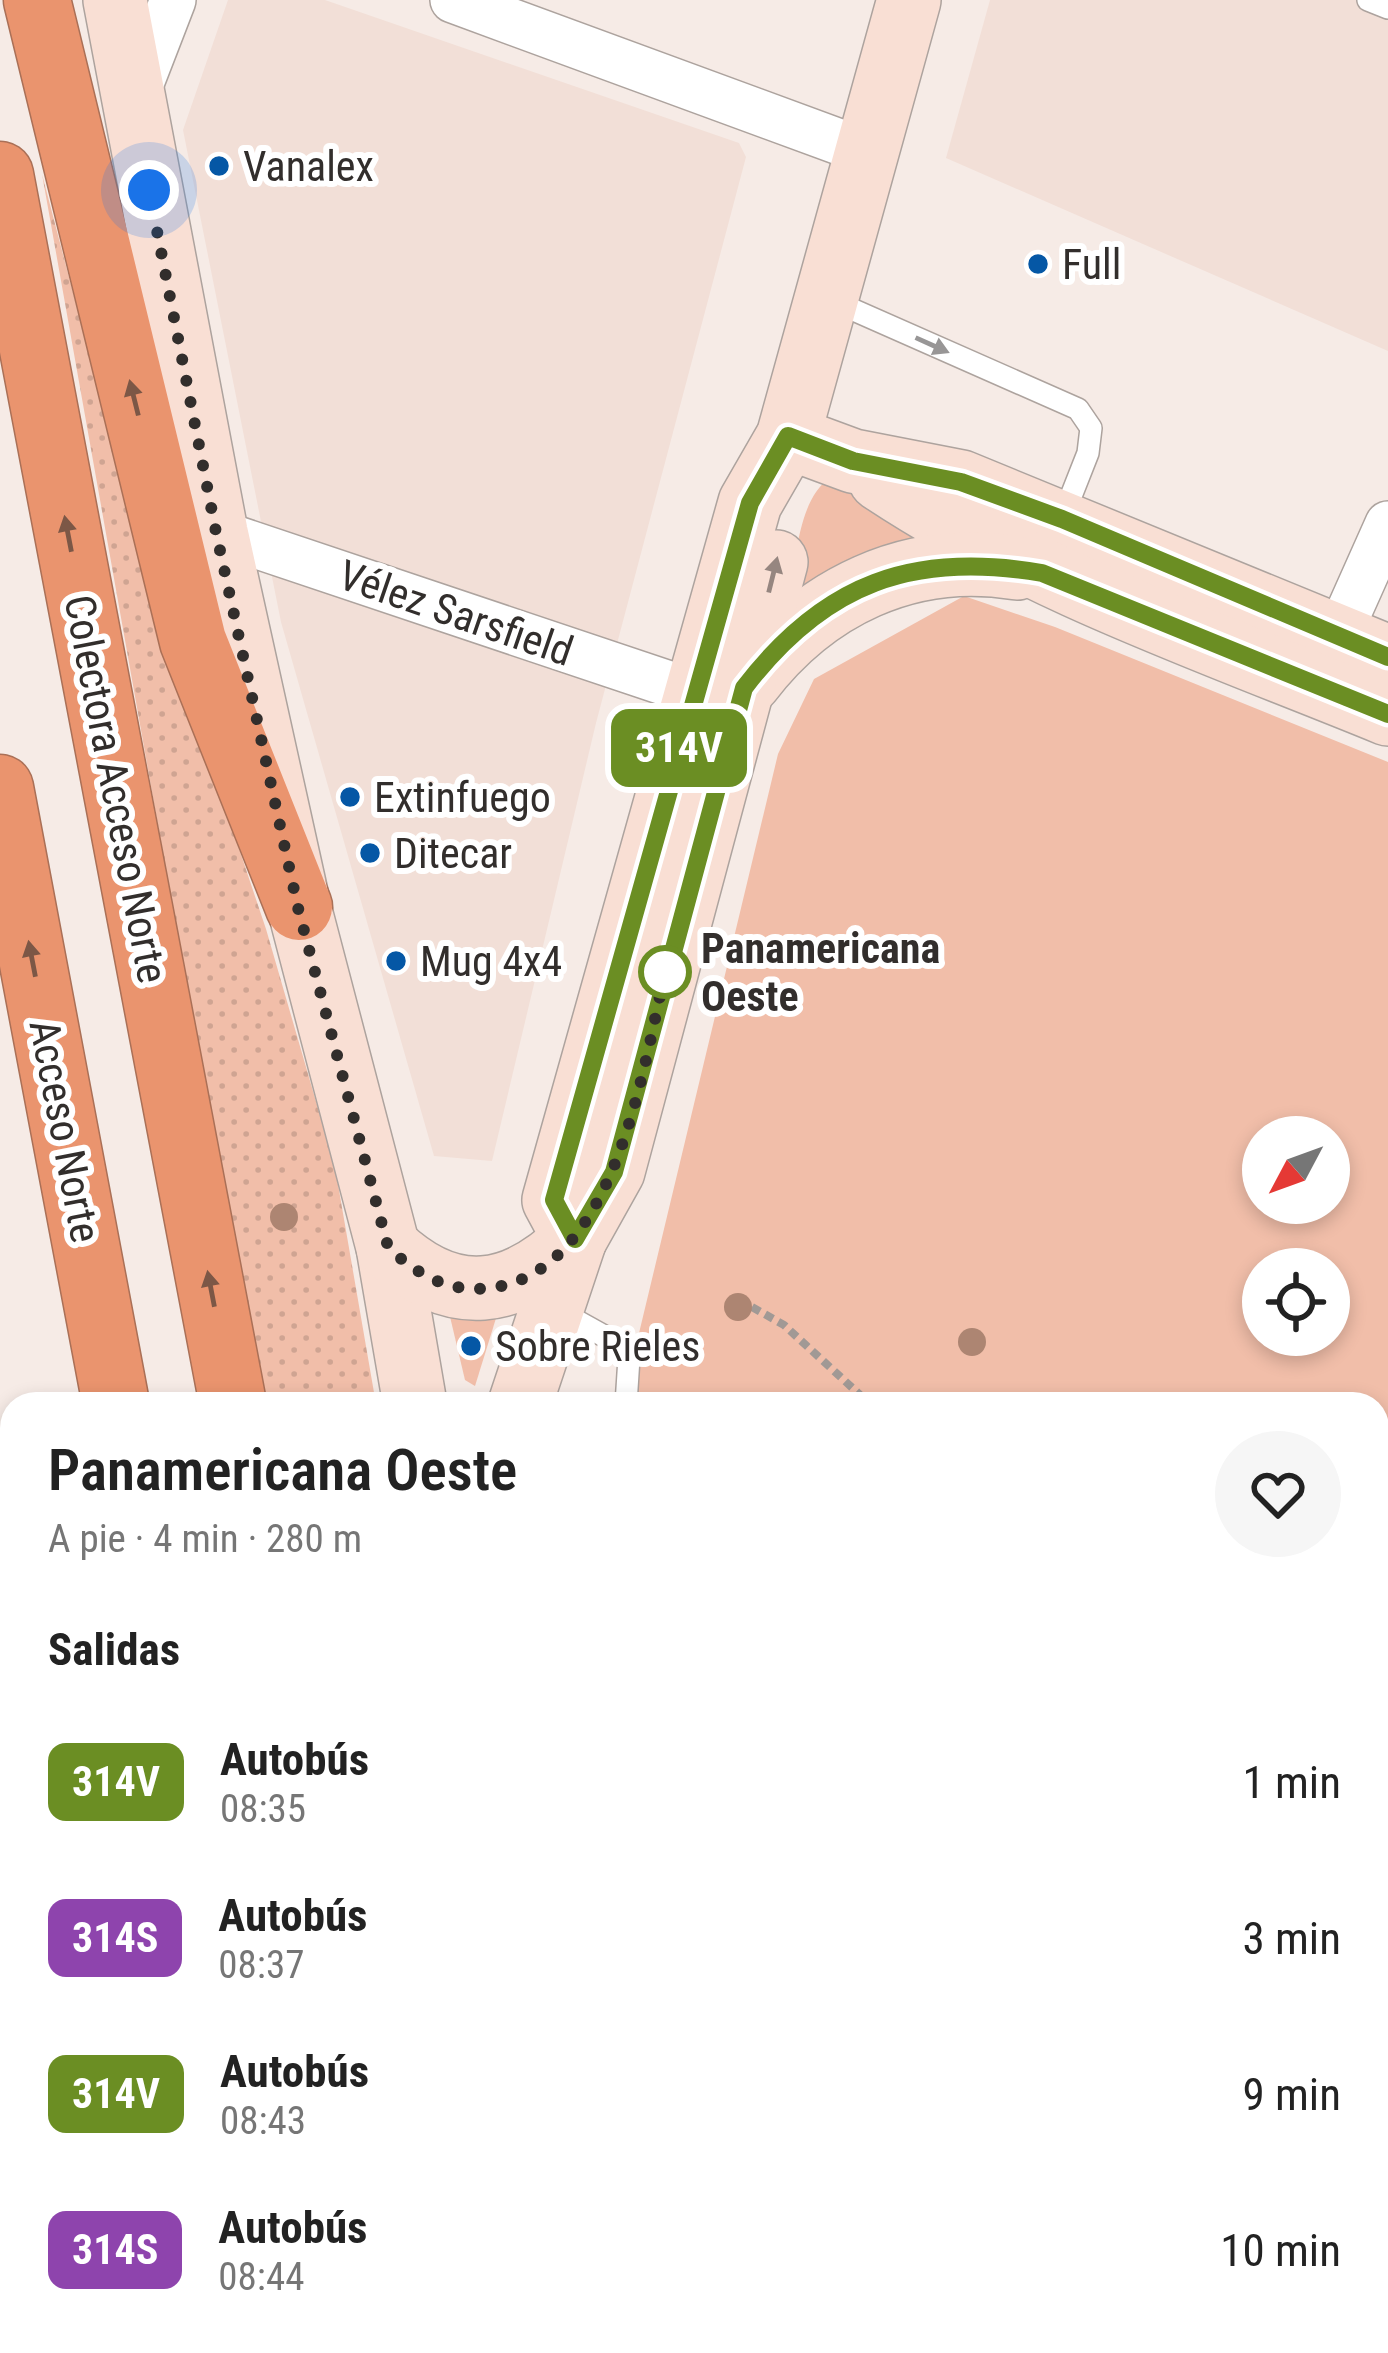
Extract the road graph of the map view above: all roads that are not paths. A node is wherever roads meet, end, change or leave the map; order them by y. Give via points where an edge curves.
1 (37, 0) edge
2 (115, 0) edge
3 (173, 0) edge
4 (453, 0) edge
5 (909, 0) edge
6 (1368, 0) edge
7 (1388, 8) edge
8 (133, 104) junction
9 (865, 152) junction
10 (0, 175) edge
11 (825, 297) junction
12 (788, 436) junction
13 (1388, 524) edge
14 (216, 532) junction
15 (1052, 546) junction
16 (1363, 646) edge
17 (720, 691) junction
18 (1388, 714) edge
19 (0, 788) edge
20 (298, 908) junction
21 (575, 1239) junction
22 (388, 1247) junction
23 (554, 1307) junction
24 (114, 1392) edge
25 (231, 1392) edge
26 (413, 1392) edge
27 (528, 1392) edge
28 (627, 1392) edge

20 -> 1 highway via 194,641
2 - 8 main road
3 - 8 street
4 - 9 street
5 - 9 main road
6 - 7 lane
8 - 14 main road
9 - 11 main road
25 -> 10 highway, Colectora Acceso Norte
11 - 12 main road
11 -> 15 lane via 1078,409 1091,428 1088,453
12 - 15 main road via 853,461 976,542
12 - 17 main road via 791,502
13 - 16 street
14 - 17 street, Vélez Sarsfield
14 - 20 main road
15 - 16 main road
15 - 17 main road via 880,579 797,627
15 - 18 main road
17 - 21 main road via 614,1172
24 -> 19 highway, Acceso Norte
20 - 22 main road
21 - 22 main road via 539,1272 484,1289 427,1277
21 - 23 main road
22 - 26 main road
23 - 27 main road
23 - 28 lane via 629,1358

